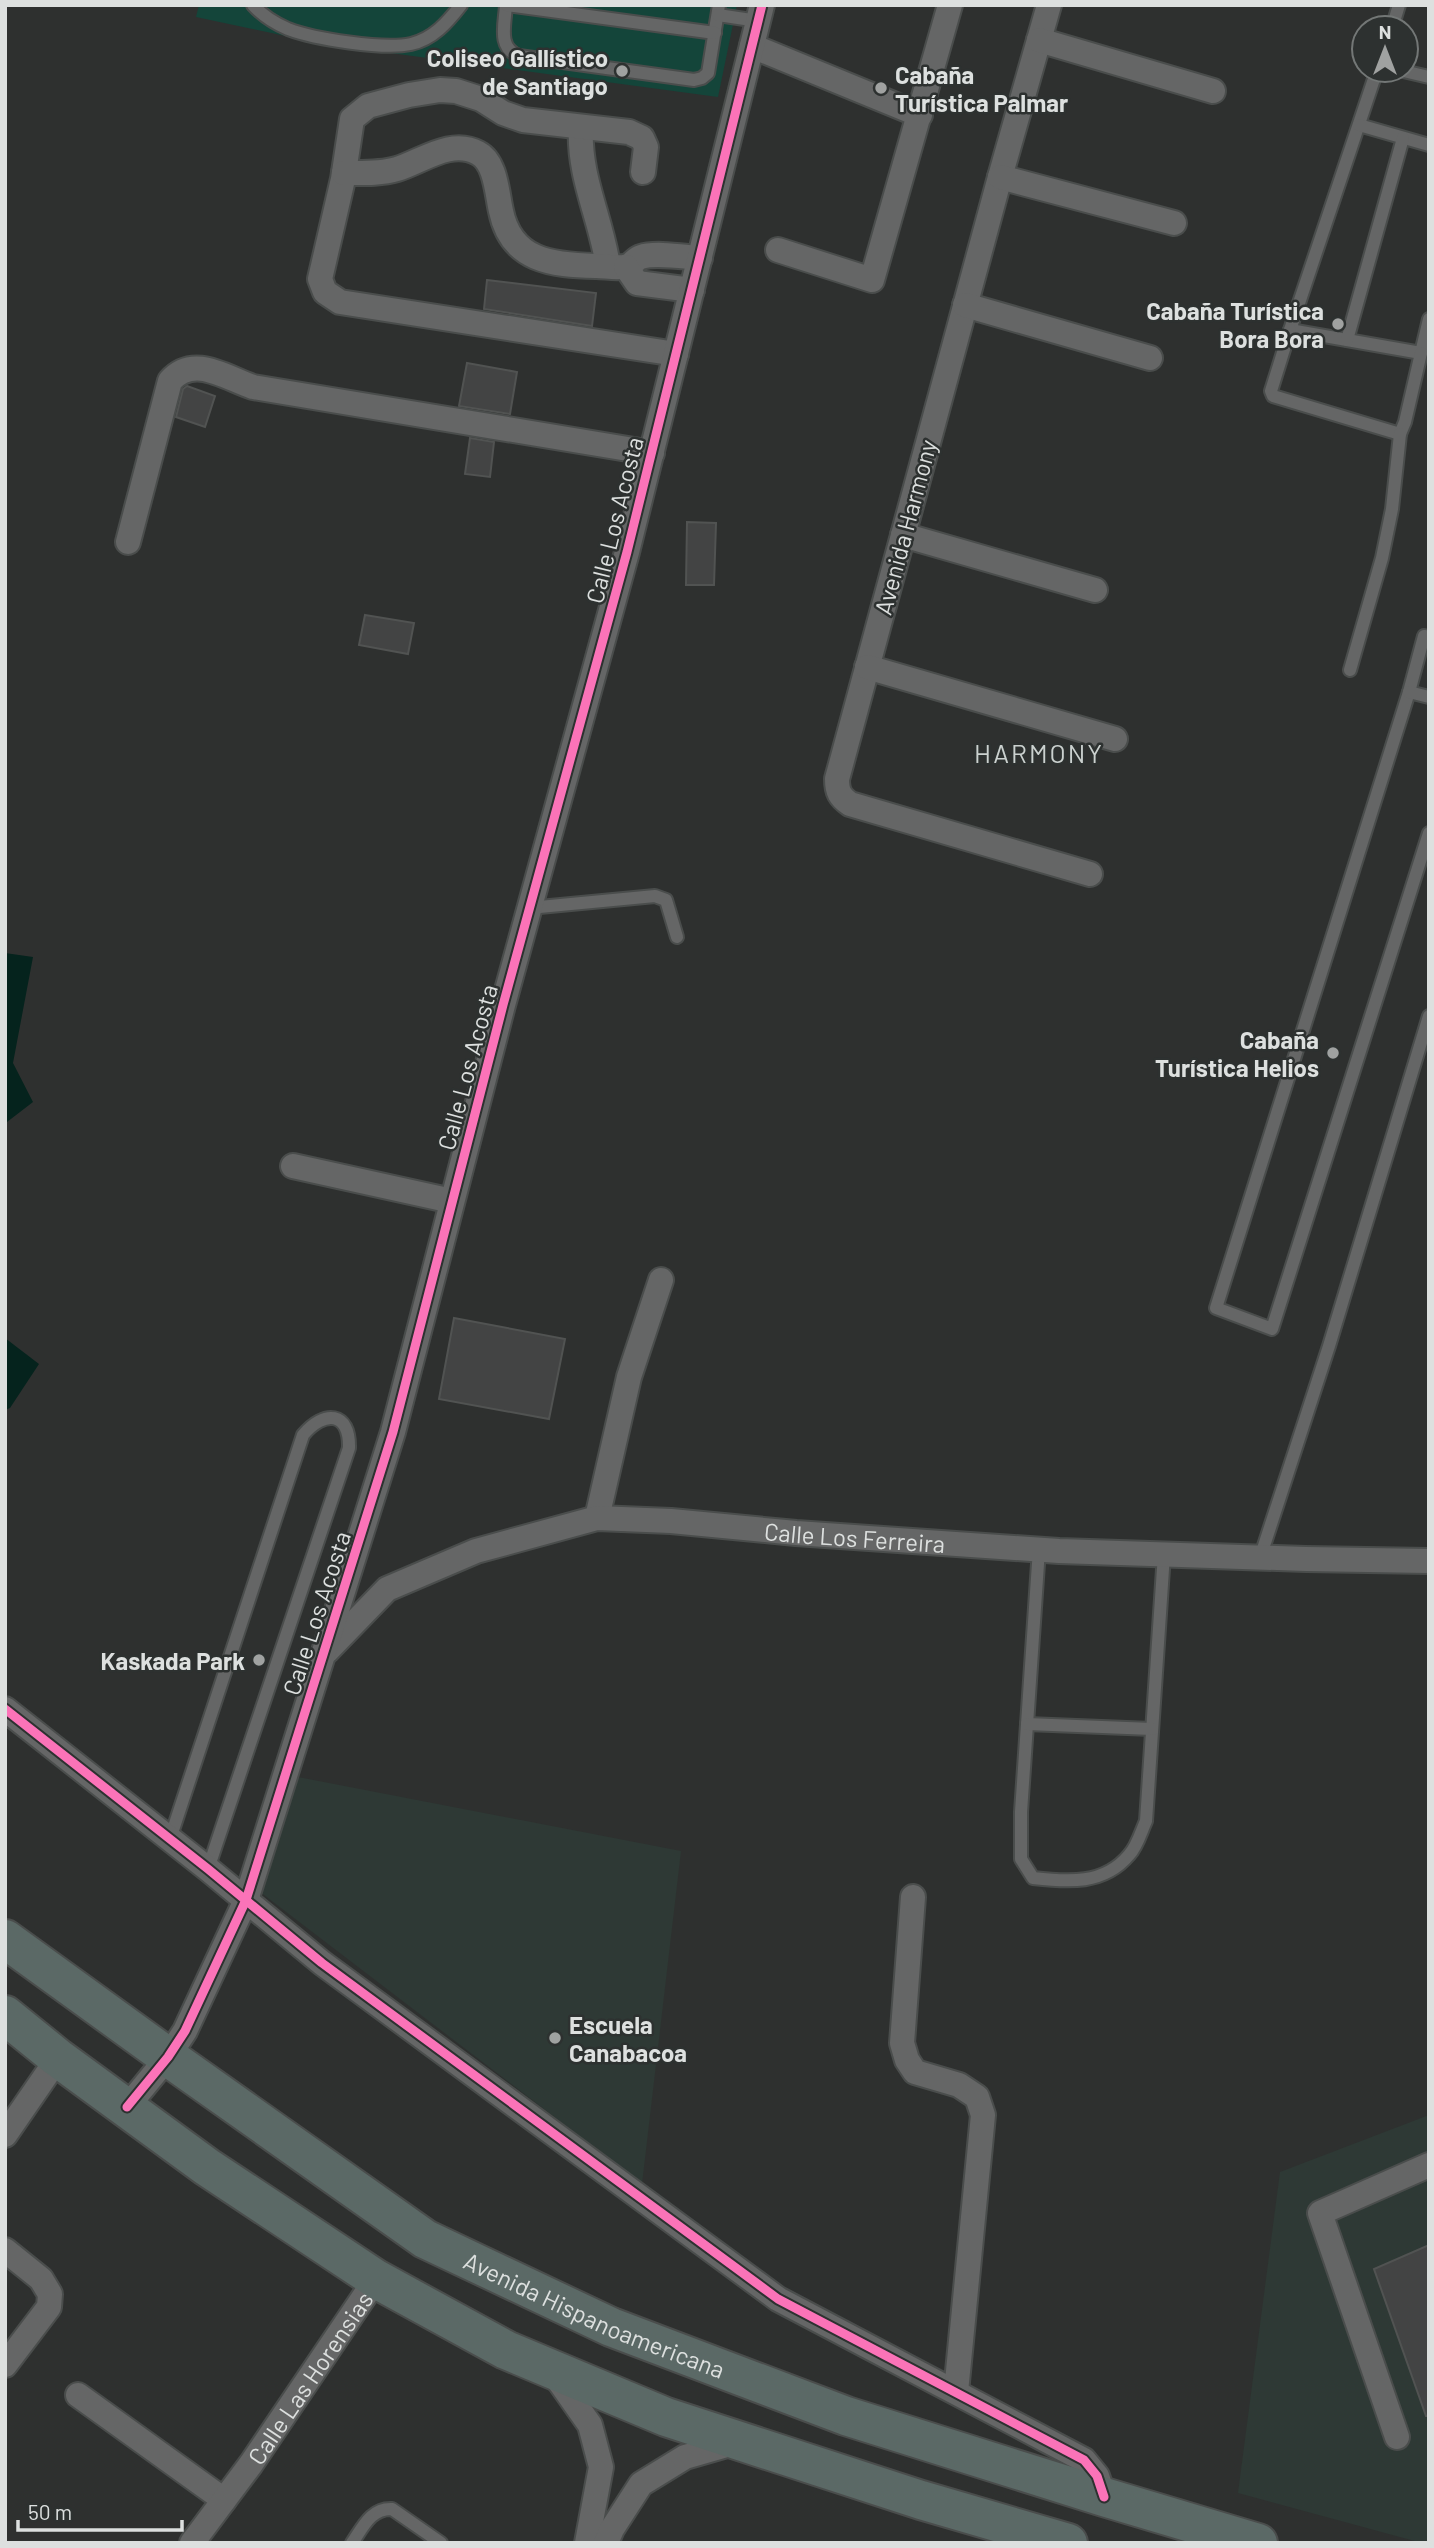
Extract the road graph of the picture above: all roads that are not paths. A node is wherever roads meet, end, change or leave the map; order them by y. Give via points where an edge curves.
1 (253, 5) edge
2 (461, 5) edge
3 (507, 5) edge
4 (950, 5) edge
5 (1049, 5) edge
6 (718, 10) edge
7 (760, 13) edge
8 (715, 33) junction
9 (1039, 40) junction
10 (752, 46) junction
11 (1372, 84) edge
12 (1213, 91) dead end
13 (920, 115) junction
14 (1359, 125) junction
15 (581, 127) junction
16 (1403, 138) junction
17 (1429, 145) edge
18 (643, 172) dead end
19 (344, 173) junction
20 (1000, 177) junction
21 (1174, 223) dead end
22 (778, 250) dead end
23 (700, 258) junction
24 (617, 267) junction
25 (692, 290) junction
26 (965, 306) junction
27 (1429, 319) edge
28 (1290, 330) junction
29 (1347, 340) junction
30 (1421, 353) junction
31 (676, 354) junction
32 (1150, 358) dead end
33 (1400, 434) junction
34 (652, 453) junction
35 (903, 535) junction
36 (128, 542) dead end
37 (1095, 590) dead end
38 (1429, 637) edge
39 (867, 667) junction
40 (1350, 670) dead end
41 (1409, 692) junction
42 (1429, 697) edge
43 (1115, 739) dead end
44 (1429, 832) edge
45 (1090, 874) dead end
46 (529, 908) junction
47 (677, 937) dead end
48 (1429, 1016) edge
49 (293, 1166) dead end
50 (452, 1201) junction
51 (660, 1280) dead end
52 (597, 1518) junction
53 (1039, 1549) junction
54 (1164, 1554) junction
55 (1260, 1558) junction
56 (1429, 1561) edge
57 (322, 1657) junction
58 (5, 1709) edge
59 (1027, 1724) junction
60 (1152, 1729) junction
61 (170, 1839) junction
62 (208, 1869) junction
63 (913, 1897) dead end
64 (246, 1900) junction
65 (5, 1939) edge
66 (5, 2015) edge
67 (168, 2057) junction
68 (58, 2058) junction
69 (127, 2107) junction
70 (5, 2135) edge
71 (1429, 2165) edge
72 (5, 2250) edge
73 (376, 2279) junction
74 (5, 2365) edge
75 (550, 2368) junction
76 (956, 2392) junction
77 (78, 2395) dead end
78 (1397, 2437) dead end
79 (740, 2441) junction
80 (1104, 2497) junction
81 (224, 2500) junction
82 (1216, 2536) edge
83 (192, 2543) edge
84 (352, 2543) edge
85 (441, 2543) edge
86 (587, 2543) edge
87 (606, 2543) edge
88 (1068, 2543) edge
89 (1258, 2543) edge

1 - 2 lane via 263,16 290,30 383,45 411,44 434,34
3 - 8 lane
3 - 8 lane via 505,46 519,57 694,80 708,72
4 - 13 street
5 - 9 street, Avenida Harmony
6 - 7 lane
6 - 8 lane
7 - 10 street, Calle Los Acosta
9 - 12 street
9 - 20 street, Avenida Harmony
10 - 13 street
10 - 23 street, Calle Los Acosta
11 - 14 lane
13 - 22 street via 872,280
14 - 16 lane
14 - 28 lane
15 - 18 street via 629,132 642,138 646,147
15 - 19 street via 523,120 456,91 409,95 368,106 352,120
15 - 24 street via 586,184
16 - 17 lane
16 - 29 lane
19 - 24 street via 398,169 445,150 480,153 492,171 504,226 520,249 546,262
19 - 31 street via 320,279 325,292 340,302
20 - 21 street
20 - 26 street, Avenida Harmony
23 - 24 street via 641,257
23 - 25 street, Calle Los Acosta
24 - 25 street via 637,282
25 - 31 street, Calle Los Acosta
26 - 32 street
26 - 35 street, Avenida Harmony
27 - 30 lane
28 - 29 lane
28 - 33 lane via 1273,396
29 - 30 lane
30 - 33 lane
31 - 34 street, Calle Los Acosta
33 - 40 lane via 1382,558
34 - 36 street via 253,387 202,367 189,368 170,381
34 - 46 street, Calle Los Acosta
35 - 37 street
35 - 39 street, Avenida Harmony
38 - 41 lane via 1424,636
39 - 43 street
39 - 45 street, Avenida Harmony via 837,779 841,798
41 - 42 lane
41 - 44 lane via 1216,1308 1272,1329
46 - 47 lane via 655,896 666,900
46 - 50 street, Calle Los Acosta
48 - 55 lane
49 - 50 street
50 - 57 street, Calle Los Acosta via 393,1432
51 - 52 street via 629,1377
52 - 53 street, Calle Los Ferreira
52 - 57 street, Calle Los Ferreira via 476,1551 387,1589
53 - 54 street, Calle Los Ferreira
53 - 59 lane
54 - 55 street, Calle Los Ferreira
54 - 60 lane
55 - 56 street, Calle Los Ferreira
57 - 64 street, Calle Los Acosta
58 - 61 street
59 - 60 lane
59 - 60 lane via 1021,1859 1033,1878 1065,1882 1101,1877 1129,1855 1146,1821
61 - 62 street
61 - 62 lane via 303,1435 313,1424 334,1418 345,1424 349,1448
62 - 64 street
63 - 76 street via 902,2043 907,2060 915,2072 959,2085 976,2097 984,2115
64 - 67 street, Calle Los Acosta via 185,2031
64 - 76 street via 322,1963 778,2299
65 - 67 main road, Avenida Hispanoamericana
66 - 68 main road
67 - 69 street, Calle Los Acosta
67 - 80 main road, Avenida Hispanoamericana via 425,2239 611,2327 846,2416
68 - 69 main road
68 - 70 street
69 - 73 main road via 207,2167
71 - 78 street via 1320,2213
72 - 74 street via 41,2279 50,2294 49,2307
73 - 75 main road via 506,2350
73 - 81 street, Calle Las Horensias
75 - 79 main road via 666,2417
75 - 86 street via 590,2425 601,2467
76 - 80 street via 1084,2460 1097,2476
77 - 81 street
79 - 87 street via 685,2457 641,2484
79 - 88 main road
80 - 82 main road, Avenida Hispanoamericana
81 - 83 street, Calle Las Horensias
82 - 89 main road, Avenida Hispanoamericana
84 - 85 lane via 374,2512 383,2509 392,2510

